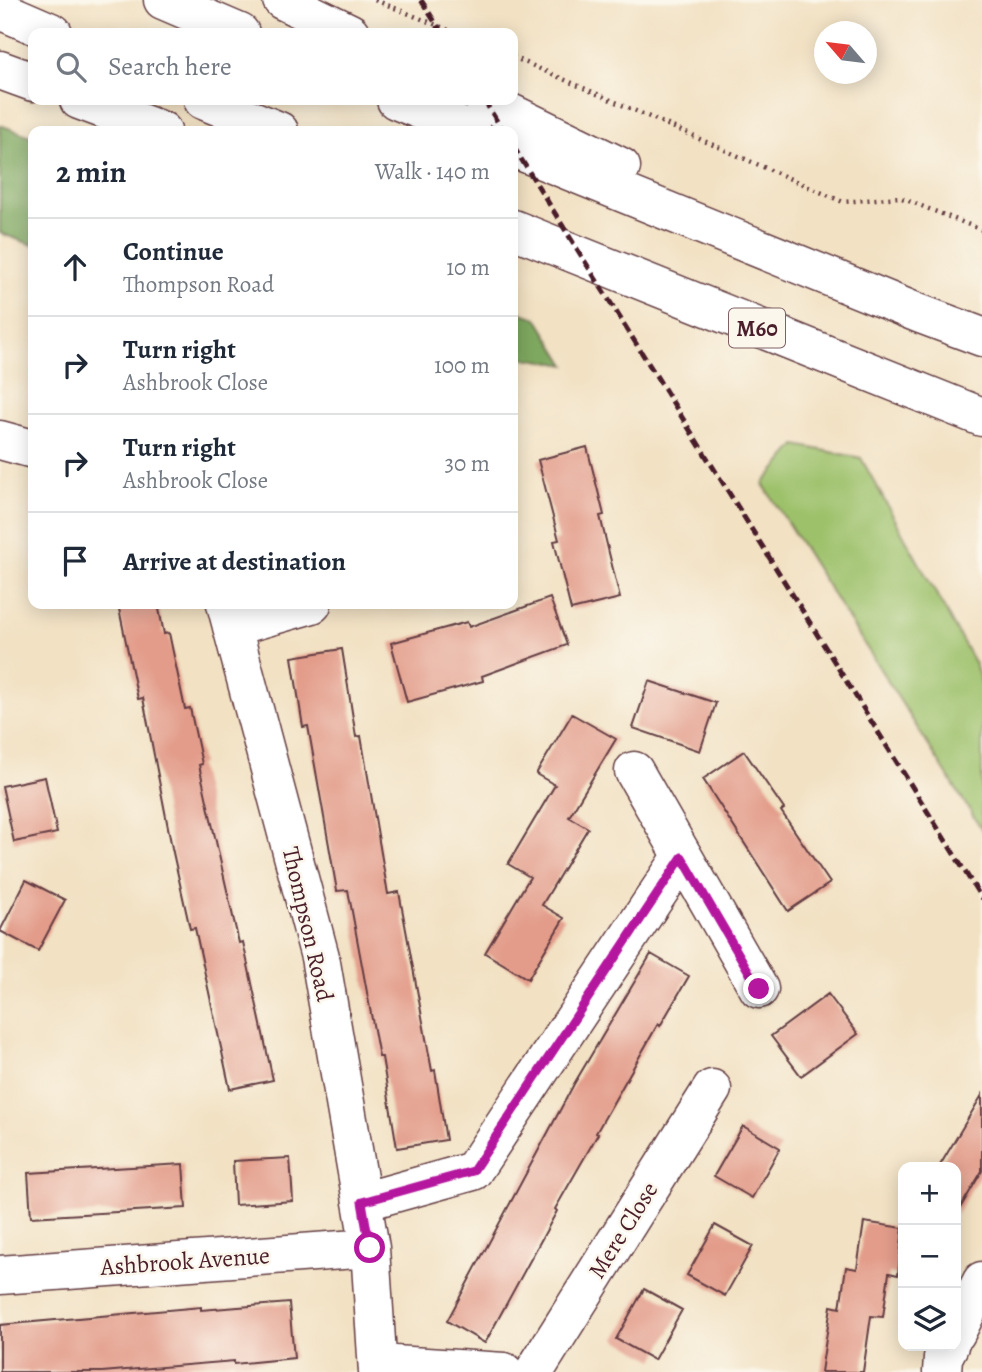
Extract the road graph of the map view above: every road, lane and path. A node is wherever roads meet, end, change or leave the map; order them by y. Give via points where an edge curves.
1 (163, 0) edge
2 (282, 0) edge
3 (375, 0) edge
4 (0, 10) edge
5 (41, 28) edge
6 (228, 28) edge
7 (339, 28) edge
8 (444, 28) edge
9 (518, 59) edge
10 (0, 70) edge
11 (28, 80) edge
12 (92, 105) edge
13 (215, 105) edge
14 (408, 105) edge
15 (494, 105) edge
16 (149, 126) edge
17 (267, 126) edge
18 (460, 126) edge
19 (518, 150) edge
20 (982, 230) edge
21 (519, 232) edge
22 (918, 313) junction
23 (982, 337) edge
24 (982, 417) edge
25 (0, 440) edge
26 (28, 448) edge
27 (274, 609) edge
28 (229, 615) edge
29 (634, 771) dead end
30 (682, 857) junction
31 (759, 989) dead end
32 (712, 1088) dead end
33 (362, 1202) junction
34 (370, 1248) junction
35 (0, 1275) edge
36 (982, 1282) edge
37 (961, 1323) edge
38 (946, 1351) edge
39 (379, 1368) edge
40 (504, 1372) edge
41 (534, 1372) edge
42 (942, 1372) edge

1 - 6 main road
2 - 7 main road
3 - 8 path
4 - 5 main road
9 - 20 path via 843,202 899,197
10 - 11 main road
12 - 16 main road
13 - 17 main road
14 - 18 main road
15 - 22 main road
19 - 22 main road
21 - 24 main road, M60
22 - 23 main road
25 - 26 main road
27 - 28 main road
28 - 33 main road, Thompson Road via 320,957
29 - 30 main road
30 - 31 main road
30 - 33 main road via 473,1171
32 - 41 main road, Mere Close
33 - 34 main road, Thompson Road
34 - 35 main road, Ashbrook Avenue
34 - 39 main road, Thompson Road
36 - 37 main road
38 - 42 main road
39 - 40 main road

